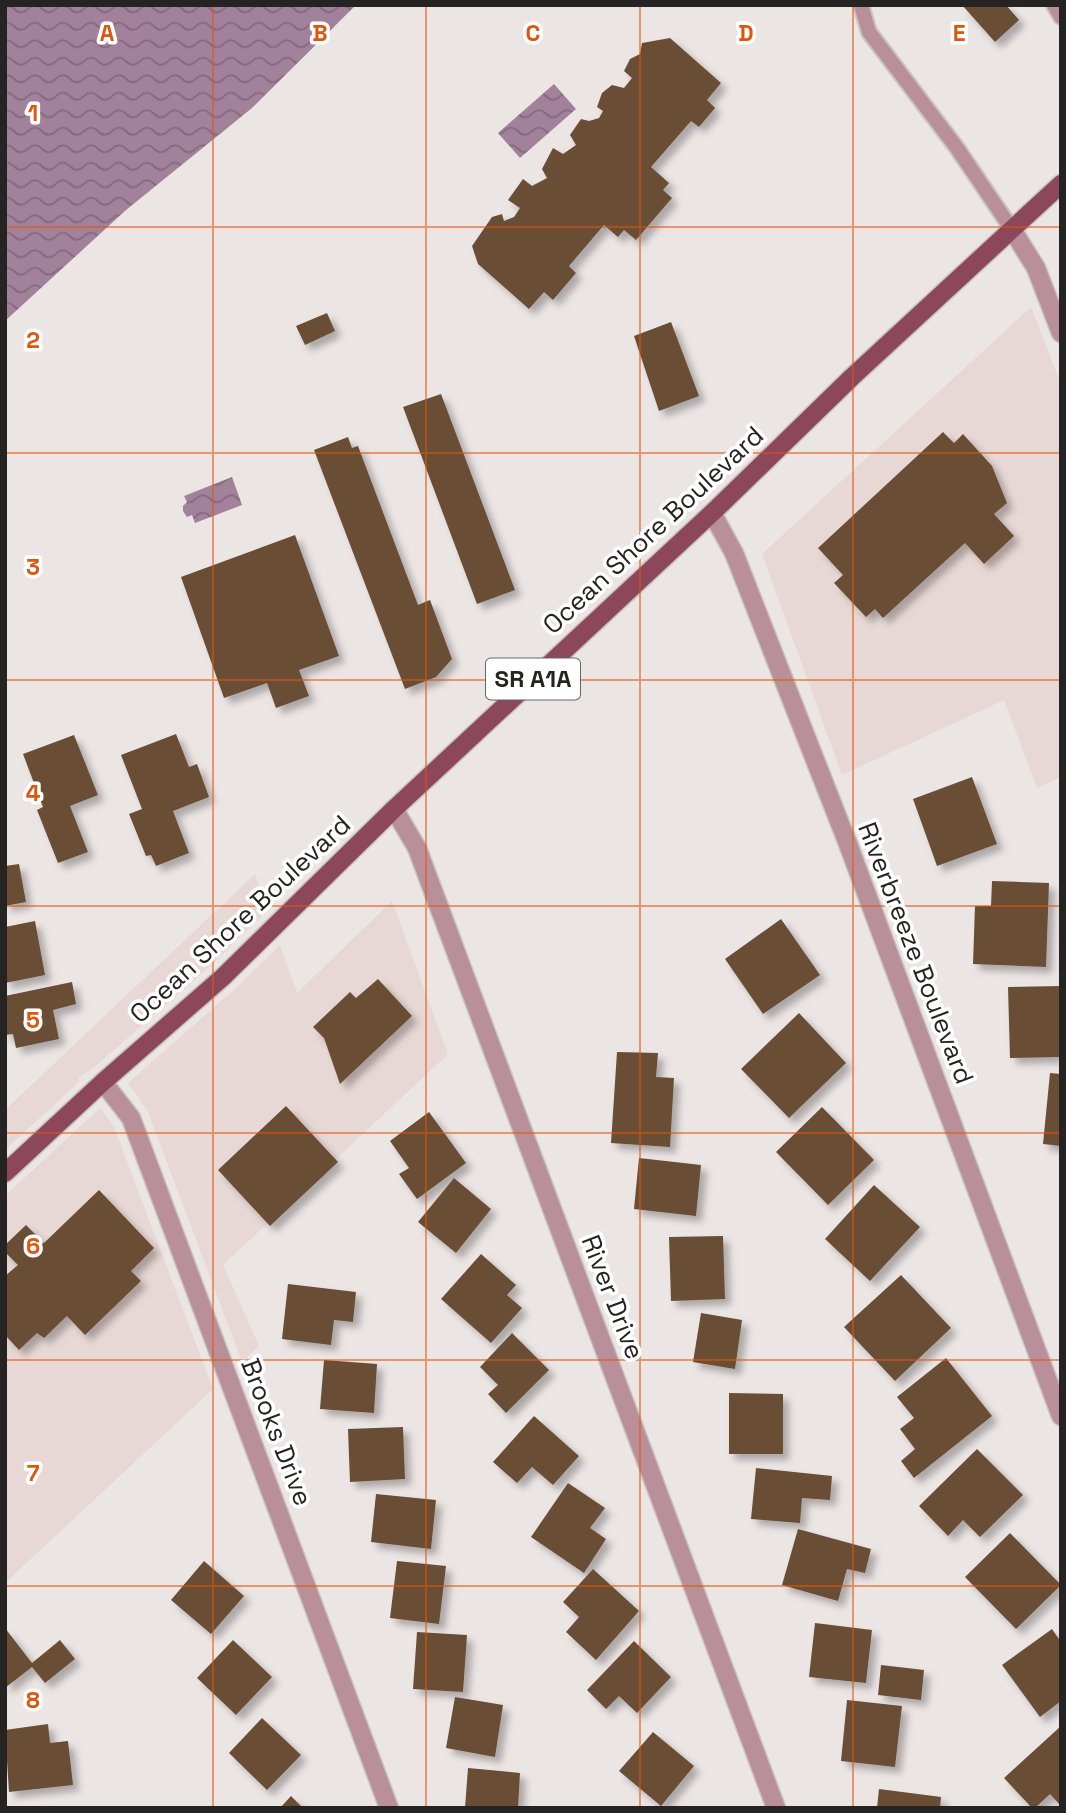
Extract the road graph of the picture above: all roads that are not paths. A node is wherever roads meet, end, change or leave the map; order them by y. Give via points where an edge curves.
1 (861, 5) edge
2 (1054, 5) edge
3 (1061, 17) edge
4 (1061, 184) edge
5 (1013, 231) junction
6 (1061, 333) edge
7 (712, 513) junction
8 (394, 809) junction
9 (103, 1082) junction
10 (5, 1173) edge
11 (1061, 1416) edge
12 (389, 1808) edge
13 (776, 1808) edge

1 - 5 lane via 869,32
2 - 3 lane
4 - 5 main road, Ocean Shore Boulevard / SR A1A
5 - 6 street via 1036,268
5 - 7 main road, Ocean Shore Boulevard / SR A1A via 852,377
7 - 8 main road, Ocean Shore Boulevard / SR A1A
7 - 11 street, Riverbreeze Boulevard via 734,553 848,844
8 - 9 main road, Ocean Shore Boulevard / SR A1A via 223,978
8 - 13 street, River Drive via 417,848
9 - 10 main road, Ocean Shore Boulevard / SR A1A
9 - 12 street, Brooks Drive via 131,1118

